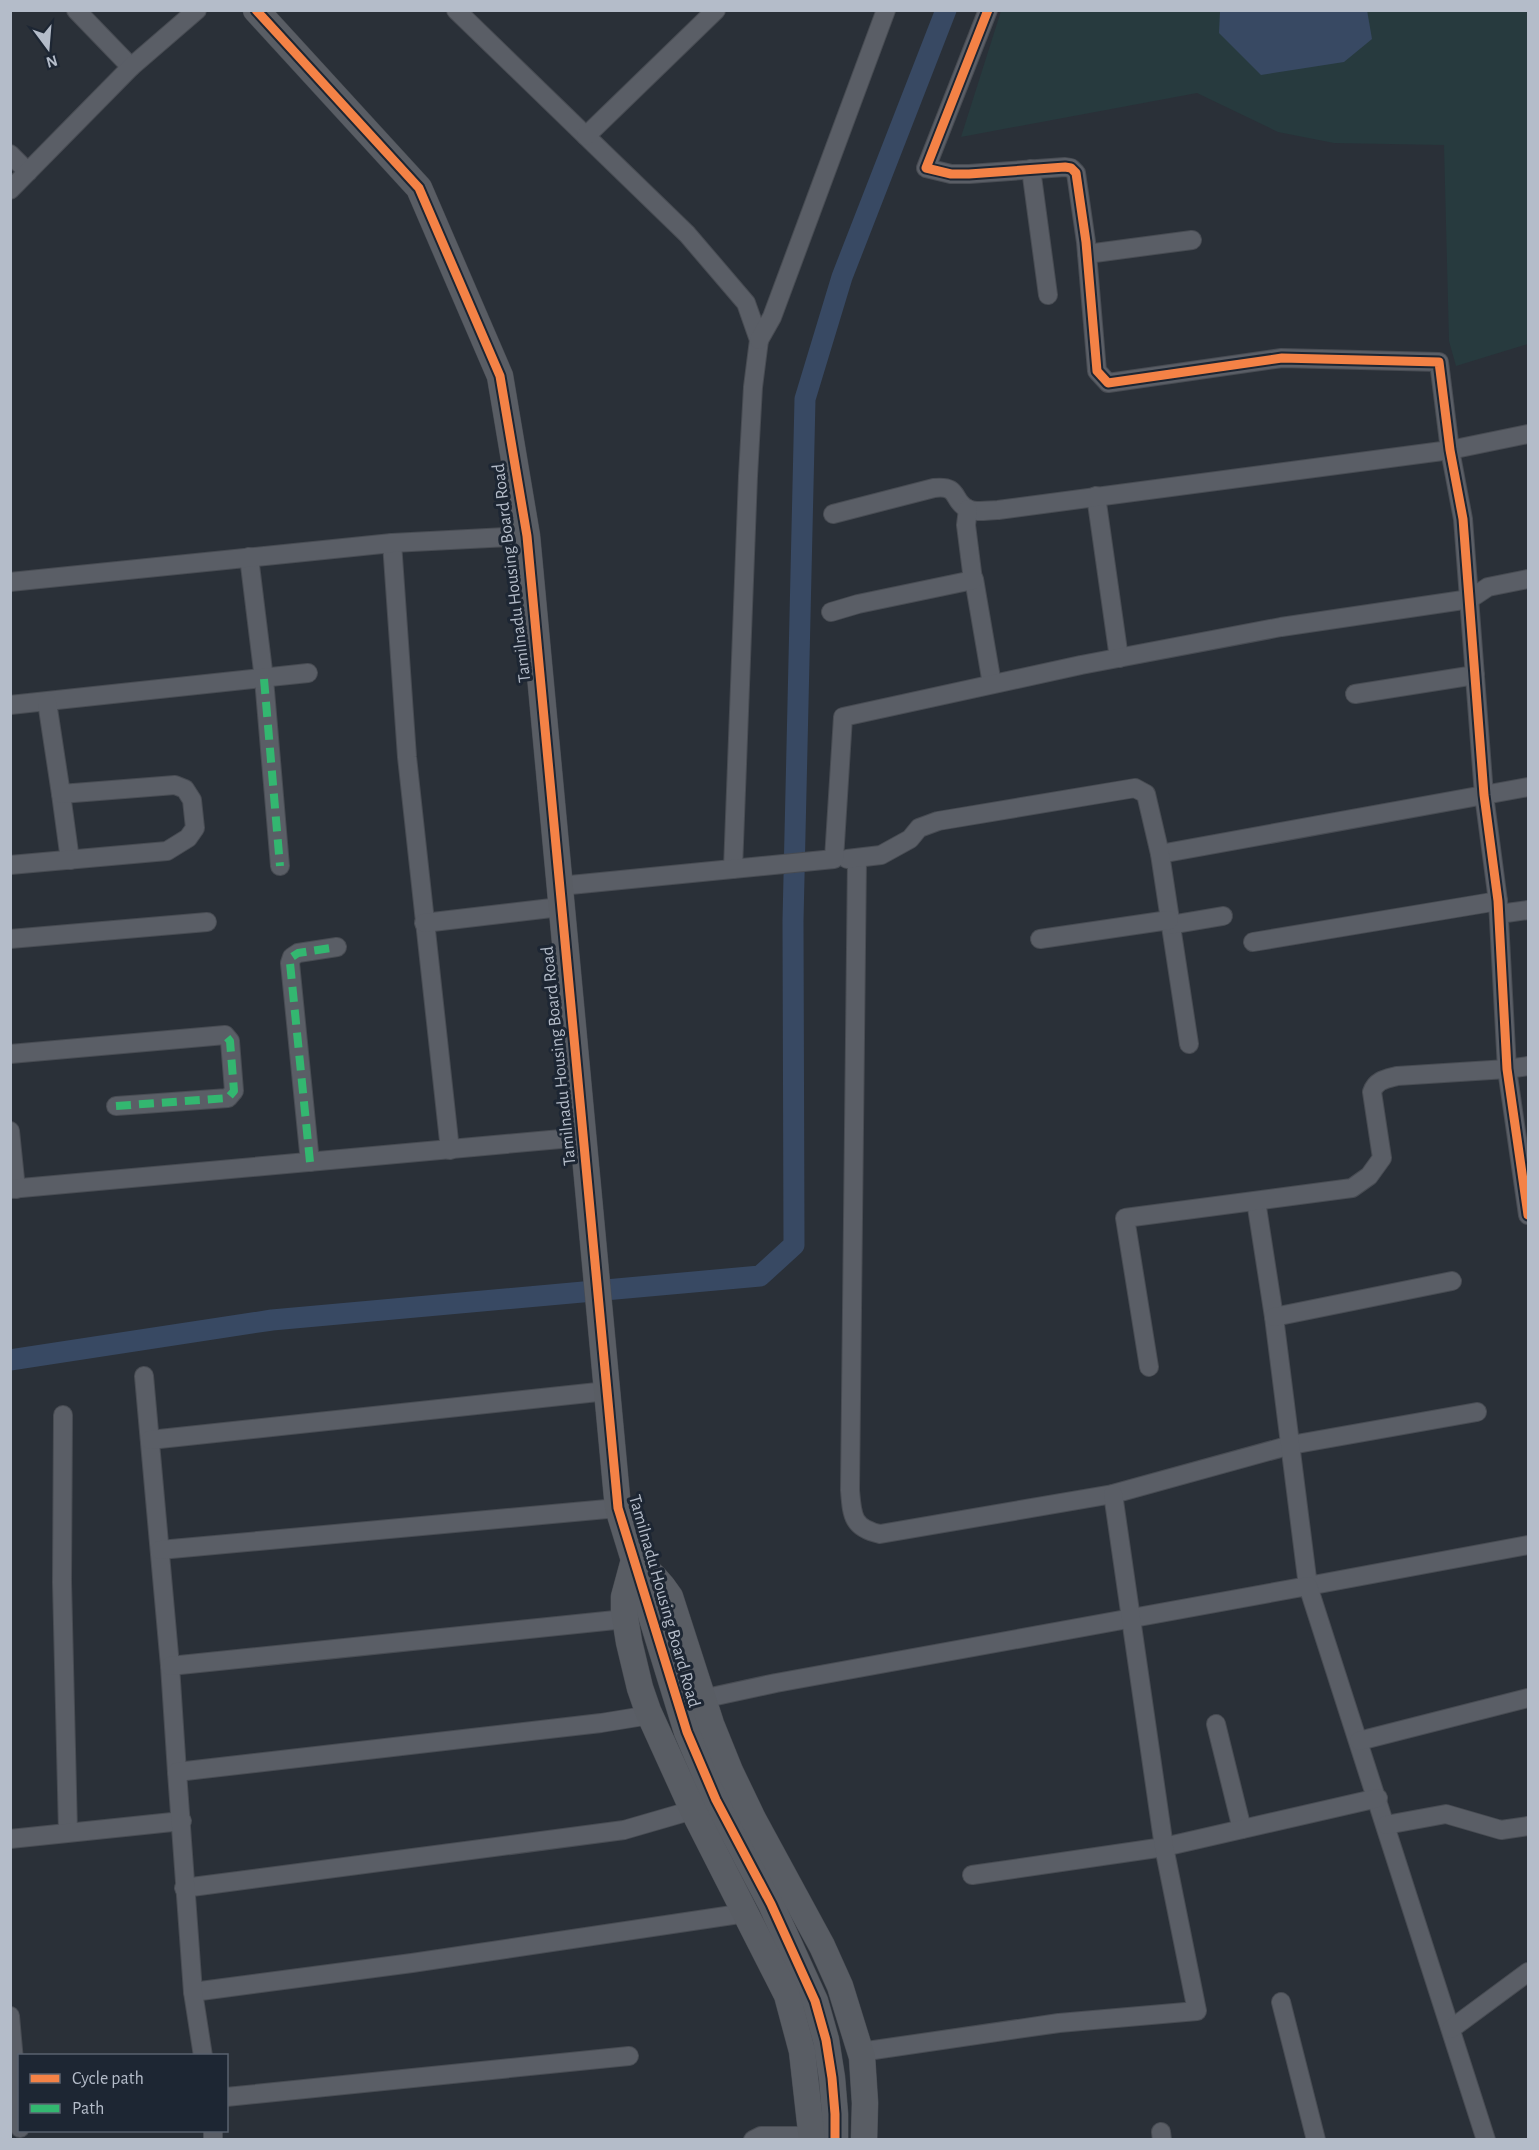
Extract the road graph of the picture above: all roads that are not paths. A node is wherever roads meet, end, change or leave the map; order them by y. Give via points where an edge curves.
1 (76, 10) edge
2 (197, 10) edge
3 (256, 10) edge
4 (456, 10) edge
5 (716, 10) edge
6 (886, 10) edge
7 (988, 10) edge
8 (131, 67) junction
9 (586, 136) junction
10 (10, 154) edge
11 (1031, 169) junction
12 (28, 172) junction
13 (10, 190) edge
14 (1192, 240) dead end
15 (1087, 254) junction
16 (1048, 295) dead end
17 (759, 340) junction
18 (1528, 434) edge
19 (1450, 450) junction
20 (1096, 496) junction
21 (968, 509) junction
22 (833, 514) dead end
23 (527, 536) junction
24 (392, 543) junction
25 (249, 557) junction
26 (1528, 579) edge
27 (973, 580) junction
28 (10, 582) edge
29 (1470, 598) junction
30 (831, 612) dead end
31 (1119, 658) junction
32 (308, 673) dead end
33 (1475, 675) junction
34 (264, 679) junction
35 (992, 684) junction
36 (1355, 694) dead end
37 (47, 702) junction
38 (10, 705) edge
39 (1528, 786) edge
40 (61, 794) junction
41 (1484, 795) junction
42 (1160, 854) junction
43 (857, 858) junction
44 (70, 860) junction
45 (825, 860) junction
46 (10, 865) edge
47 (280, 866) dead end
48 (733, 869) junction
49 (560, 896) junction
50 (1498, 908) junction
51 (1528, 910) edge
52 (1223, 916) dead end
53 (207, 922) dead end
54 (424, 923) junction
55 (1170, 923) junction
56 (10, 939) edge
57 (1040, 939) dead end
58 (1253, 942) dead end
59 (336, 947) dead end
60 (1189, 1044) dead end
61 (10, 1054) edge
62 (1528, 1066) edge
63 (1508, 1069) junction
64 (117, 1106) dead end
65 (10, 1131) edge
66 (583, 1137) junction
67 (450, 1150) junction
68 (310, 1162) junction
69 (14, 1189) edge
70 (1256, 1201) junction
71 (1528, 1215) edge
72 (1452, 1281) dead end
73 (1274, 1317) junction
74 (1149, 1366) dead end
75 (144, 1376) dead end
76 (607, 1391) junction
77 (1476, 1412) dead end
78 (63, 1416) dead end
79 (150, 1440) junction
80 (1291, 1446) junction
81 (1113, 1494) junction
82 (618, 1508) junction
83 (1528, 1545) edge
84 (160, 1550) junction
85 (634, 1560) junction
86 (1308, 1586) junction
87 (1131, 1618) junction
88 (625, 1619) junction
89 (170, 1666) junction
90 (1528, 1698) edge
91 (702, 1699) junction
92 (650, 1715) junction
93 (1216, 1724) dead end
94 (1359, 1741) junction
95 (177, 1772) junction
96 (1378, 1798) junction
97 (693, 1810) junction
98 (182, 1821) junction
99 (1386, 1825) junction
100 (1528, 1826) edge
101 (1242, 1829) junction
102 (68, 1832) junction
103 (10, 1839) edge
104 (1164, 1847) junction
105 (972, 1875) dead end
106 (184, 1887) junction
107 (746, 1913) junction
108 (1528, 1972) edge
109 (193, 1992) junction
110 (1281, 2002) dead end
111 (10, 2016) edge
112 (1451, 2029) junction
113 (860, 2052) junction
114 (203, 2054) edge
115 (629, 2056) dead end
116 (228, 2097) edge
117 (18, 2106) edge
118 (820, 2138) edge
119 (753, 2139) edge
120 (864, 2139) edge
121 (1316, 2139) edge
122 (1486, 2139) edge

1 - 8 street
2 - 8 street
3 - 23 street, Tamilnadu Housing Board Road via 419,188 500,376
4 - 9 street
5 - 9 street
6 - 17 street via 772,317
7 - 11 street via 926,168 960,174
8 - 12 street
9 - 17 street via 695,242 746,303
10 - 12 street
11 - 15 street via 1065,167 1076,173
11 - 16 street
12 - 13 street
14 - 15 street
15 - 19 street via 1098,371 1108,383 1282,358 1439,362
17 - 48 street via 748,476
18 - 19 street
19 - 20 street
19 - 29 street via 1463,519
20 - 21 street via 998,510
20 - 31 street
21 - 22 street via 955,491 945,487
21 - 27 street via 966,525
23 - 24 street
23 - 49 street, Tamilnadu Housing Board Road
24 - 25 street
24 - 54 street via 407,757
25 - 28 street
25 - 34 street
26 - 29 street via 1488,587
27 - 30 street
27 - 35 street
29 - 31 street via 1281,627
29 - 33 street
31 - 35 street
32 - 34 street
33 - 36 street
33 - 41 street
34 - 37 street
34 - 47 street
35 - 45 street via 843,717
37 - 38 street
37 - 40 street
39 - 41 street
40 - 44 street
40 - 44 street via 175,785 185,789 194,812 195,828 188,838 167,851
41 - 42 street
41 - 50 street
42 - 43 street via 1146,794 1135,788 938,821 919,828 910,839 881,855
42 - 55 street
43 - 45 street
43 - 81 street via 852,1513 858,1524 880,1534
44 - 46 street
45 - 48 street
48 - 49 street
49 - 54 street
49 - 66 street, Tamilnadu Housing Board Road
50 - 51 street
50 - 58 street
50 - 63 street
52 - 55 street
53 - 56 street
54 - 67 street
55 - 57 street
55 - 60 street
59 - 68 street via 298,953 290,963
61 - 64 street via 228,1037 234,1092 228,1098
62 - 63 street
63 - 70 street via 1382,1080 1372,1092 1382,1158 1369,1176 1352,1188
63 - 71 street
65 - 69 street
66 - 67 street
66 - 76 street, Tamilnadu Housing Board Road
67 - 68 street
68 - 69 street
70 - 73 street
70 - 74 street via 1125,1218
72 - 73 street
73 - 80 street
75 - 79 street
76 - 79 street
76 - 82 street, Tamilnadu Housing Board Road
77 - 80 street
78 - 102 street via 62,1594
79 - 84 street
80 - 81 street
80 - 86 street
81 - 87 street
82 - 84 street
82 - 85 street, Tamilnadu Housing Board Road
83 - 86 street
84 - 89 street
85 - 88 street via 624,1597
85 - 91 street via 661,1582 670,1597
85 - 118 street, Tamilnadu Housing Board Road via 700,1765 815,2001 832,2078
86 - 87 street
86 - 94 street
87 - 91 street
87 - 104 street
88 - 89 street
88 - 92 street via 634,1666
89 - 95 street
90 - 94 street
91 - 113 street via 753,1819 840,1986
92 - 95 street
92 - 97 street
93 - 101 street
94 - 96 street
95 - 98 street
96 - 99 street
96 - 101 street
97 - 106 street via 624,1830
97 - 107 street
98 - 102 street
98 - 106 street
99 - 100 street via 1446,1814 1491,1828
99 - 112 street
101 - 104 street
102 - 103 street
104 - 105 street
104 - 113 street via 1197,2011 1059,2023
106 - 109 street
107 - 109 street
107 - 118 street via 786,1995 796,2025
108 - 112 street
109 - 114 street
110 - 121 street
111 - 117 street
112 - 122 street
113 - 120 street
115 - 116 street
118 - 119 street

